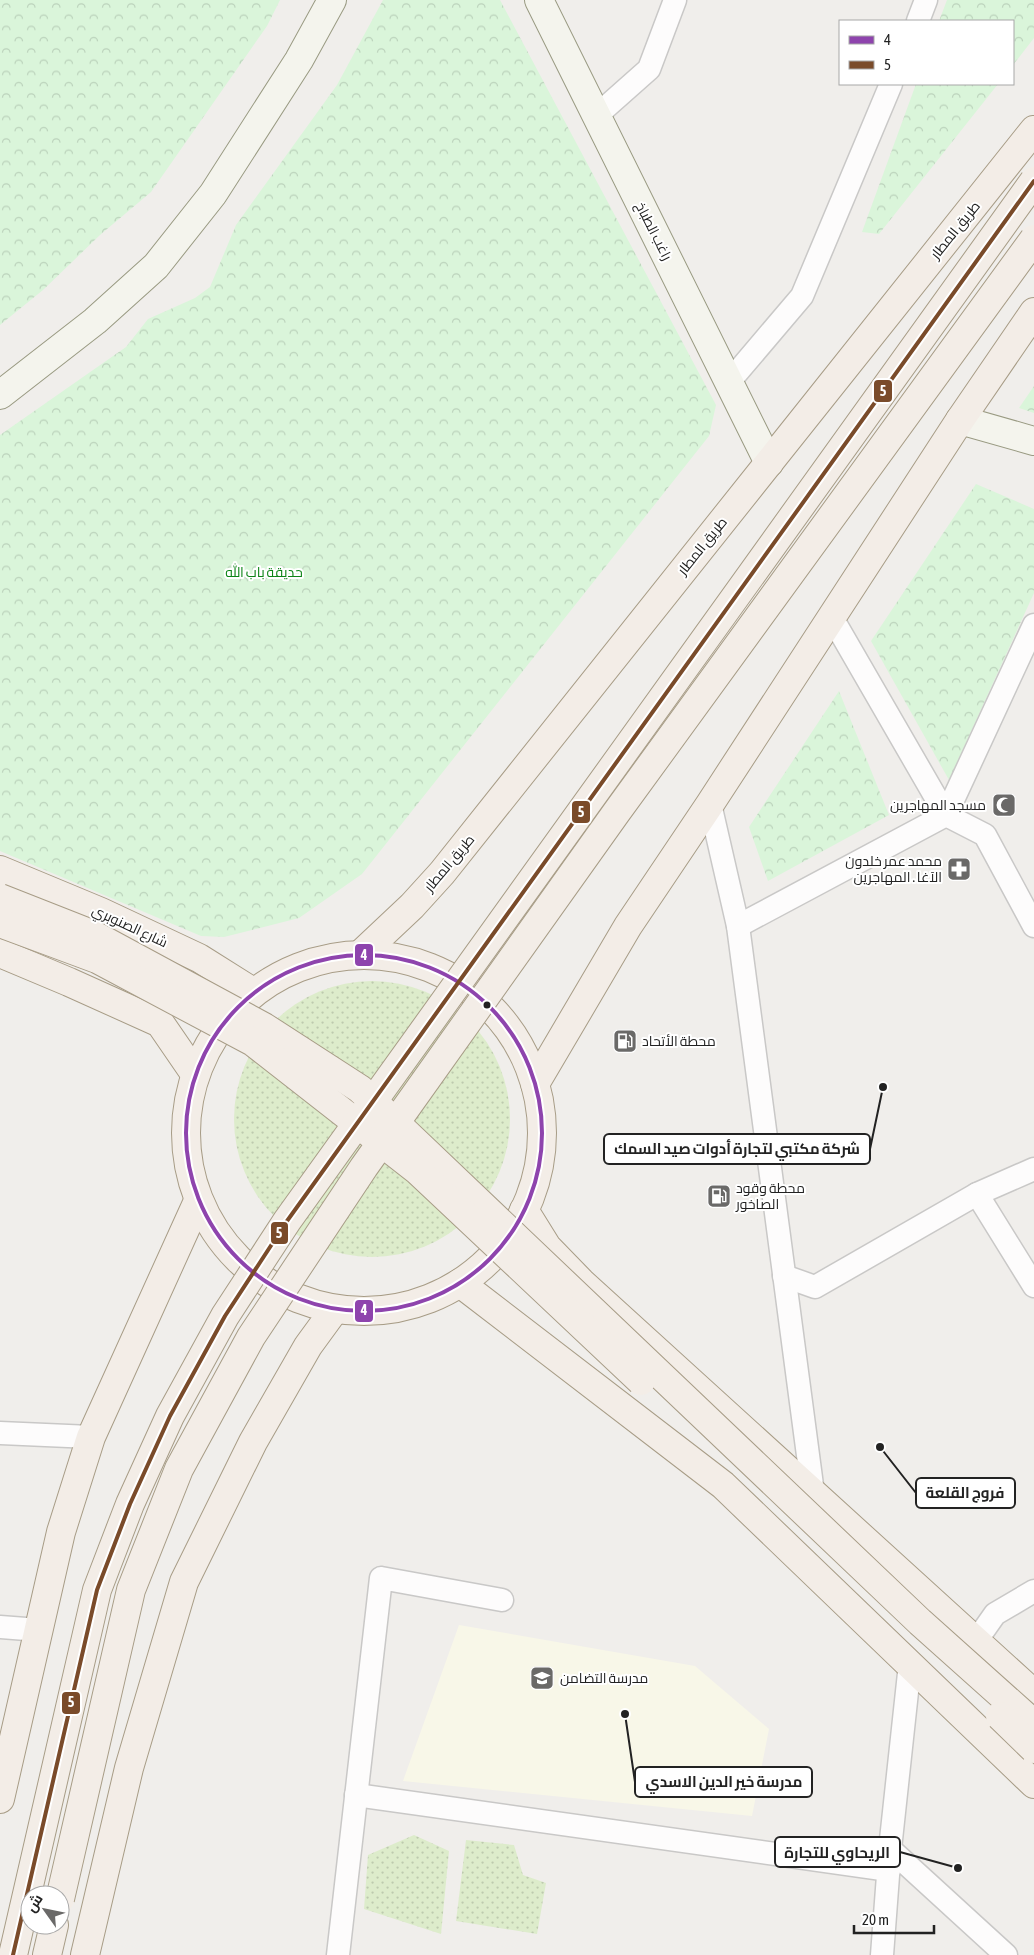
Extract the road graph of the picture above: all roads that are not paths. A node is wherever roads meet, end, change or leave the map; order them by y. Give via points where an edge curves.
1 (332, 0) edge
2 (539, 0) edge
3 (675, 0) edge
4 (926, 0) edge
5 (918, 20) edge
6 (891, 85) edge
7 (596, 116) junction
8 (1034, 130) edge
9 (1034, 181) edge
10 (1034, 239) edge
11 (1034, 312) edge
12 (729, 382) junction
13 (0, 395) edge
14 (960, 420) junction
15 (1034, 441) edge
16 (769, 462) junction
17 (831, 616) junction
18 (1034, 625) edge
19 (710, 804) junction
20 (946, 814) junction
21 (0, 870) edge
22 (0, 898) edge
23 (101, 912) junction
24 (0, 923) edge
25 (738, 926) junction
26 (1034, 926) edge
27 (0, 953) edge
28 (361, 954) junction
29 (70, 982) junction
30 (254, 992) junction
31 (195, 1074) junction
32 (535, 1084) junction
33 (1034, 1170) edge
34 (977, 1194) junction
35 (198, 1202) junction
36 (524, 1210) junction
37 (784, 1276) junction
38 (460, 1283) junction
39 (1034, 1286) edge
40 (334, 1309) junction
41 (0, 1433) edge
42 (91, 1437) junction
43 (813, 1494) junction
44 (1034, 1591) edge
45 (502, 1600) dead end
46 (0, 1627) edge
47 (39, 1630) junction
48 (976, 1641) junction
49 (910, 1664) junction
50 (1034, 1694) edge
51 (1034, 1724) edge
52 (1034, 1749) edge
53 (1034, 1784) edge
54 (1, 1790) edge
55 (356, 1794) junction
56 (890, 1860) junction
57 (63, 1885) edge
58 (52, 1935) edge
59 (13, 1955) edge
60 (47, 1955) edge
61 (85, 1955) edge
62 (338, 1955) edge
63 (882, 1955) edge
64 (1006, 1955) edge

1 - 13 main road via 299,60 212,194 156,266 95,321
2 - 7 main road, راغب الطباخ
3 - 7 street via 649,69
4 - 5 street
6 - 12 street via 802,296
7 - 12 main road, راغب الطباخ
8 - 16 main road, طريق المطار
9 - 59 main road, bridge via 287,1221 225,1316 170,1416 130,1504 97,1590
10 - 57 main road, bridge via 610,821 364,1167 251,1338 179,1469 131,1590
11 - 14 main road
12 - 16 main road, راغب الطباخ
14 - 15 main road
14 - 17 main road
16 - 28 main road, طريق المطار via 442,872 412,906
17 - 19 main road
17 - 20 street
18 - 20 street
19 - 25 street
19 - 32 main road via 628,926
20 - 25 street
20 - 26 street via 985,835
21 - 23 main road, شارع الصنوبري
22 - 51 main road, bridge via 94,935 264,1027 360,1089 920,1622
23 - 29 main road
23 - 30 main road, شارع الصنوبري via 199,958
24 - 52 main road, bridge via 97,959 252,1042 418,1171
25 - 37 street
27 - 29 main road
28 - 30 main road via 304,964
28 - 32 main road via 398,958 433,968 464,986 496,1012 519,1046
29 - 31 main road via 160,1023
30 - 31 main road via 218,1029
31 - 35 main road via 186,1117 186,1143
32 - 36 main road via 541,1120 540,1156
33 - 34 street
34 - 37 street via 815,1287
34 - 39 street
35 - 40 main road via 230,1253 277,1290
35 - 42 main road
36 - 38 main road via 486,1263
36 - 43 main road via 547,1247 581,1282
37 - 43 street
38 - 40 main road via 412,1304 378,1311
38 - 49 main road via 723,1485
40 - 61 main road via 308,1346 253,1442 184,1582 129,1768
41 - 42 street
42 - 47 main road via 62,1532
43 - 48 main road
44 - 48 street via 995,1614
45 - 55 street via 381,1578
46 - 47 street
47 - 54 main road
48 - 50 main road
49 - 53 main road
49 - 56 street
55 - 56 street
55 - 62 street
56 - 63 street
56 - 64 street
58 - 60 main road

